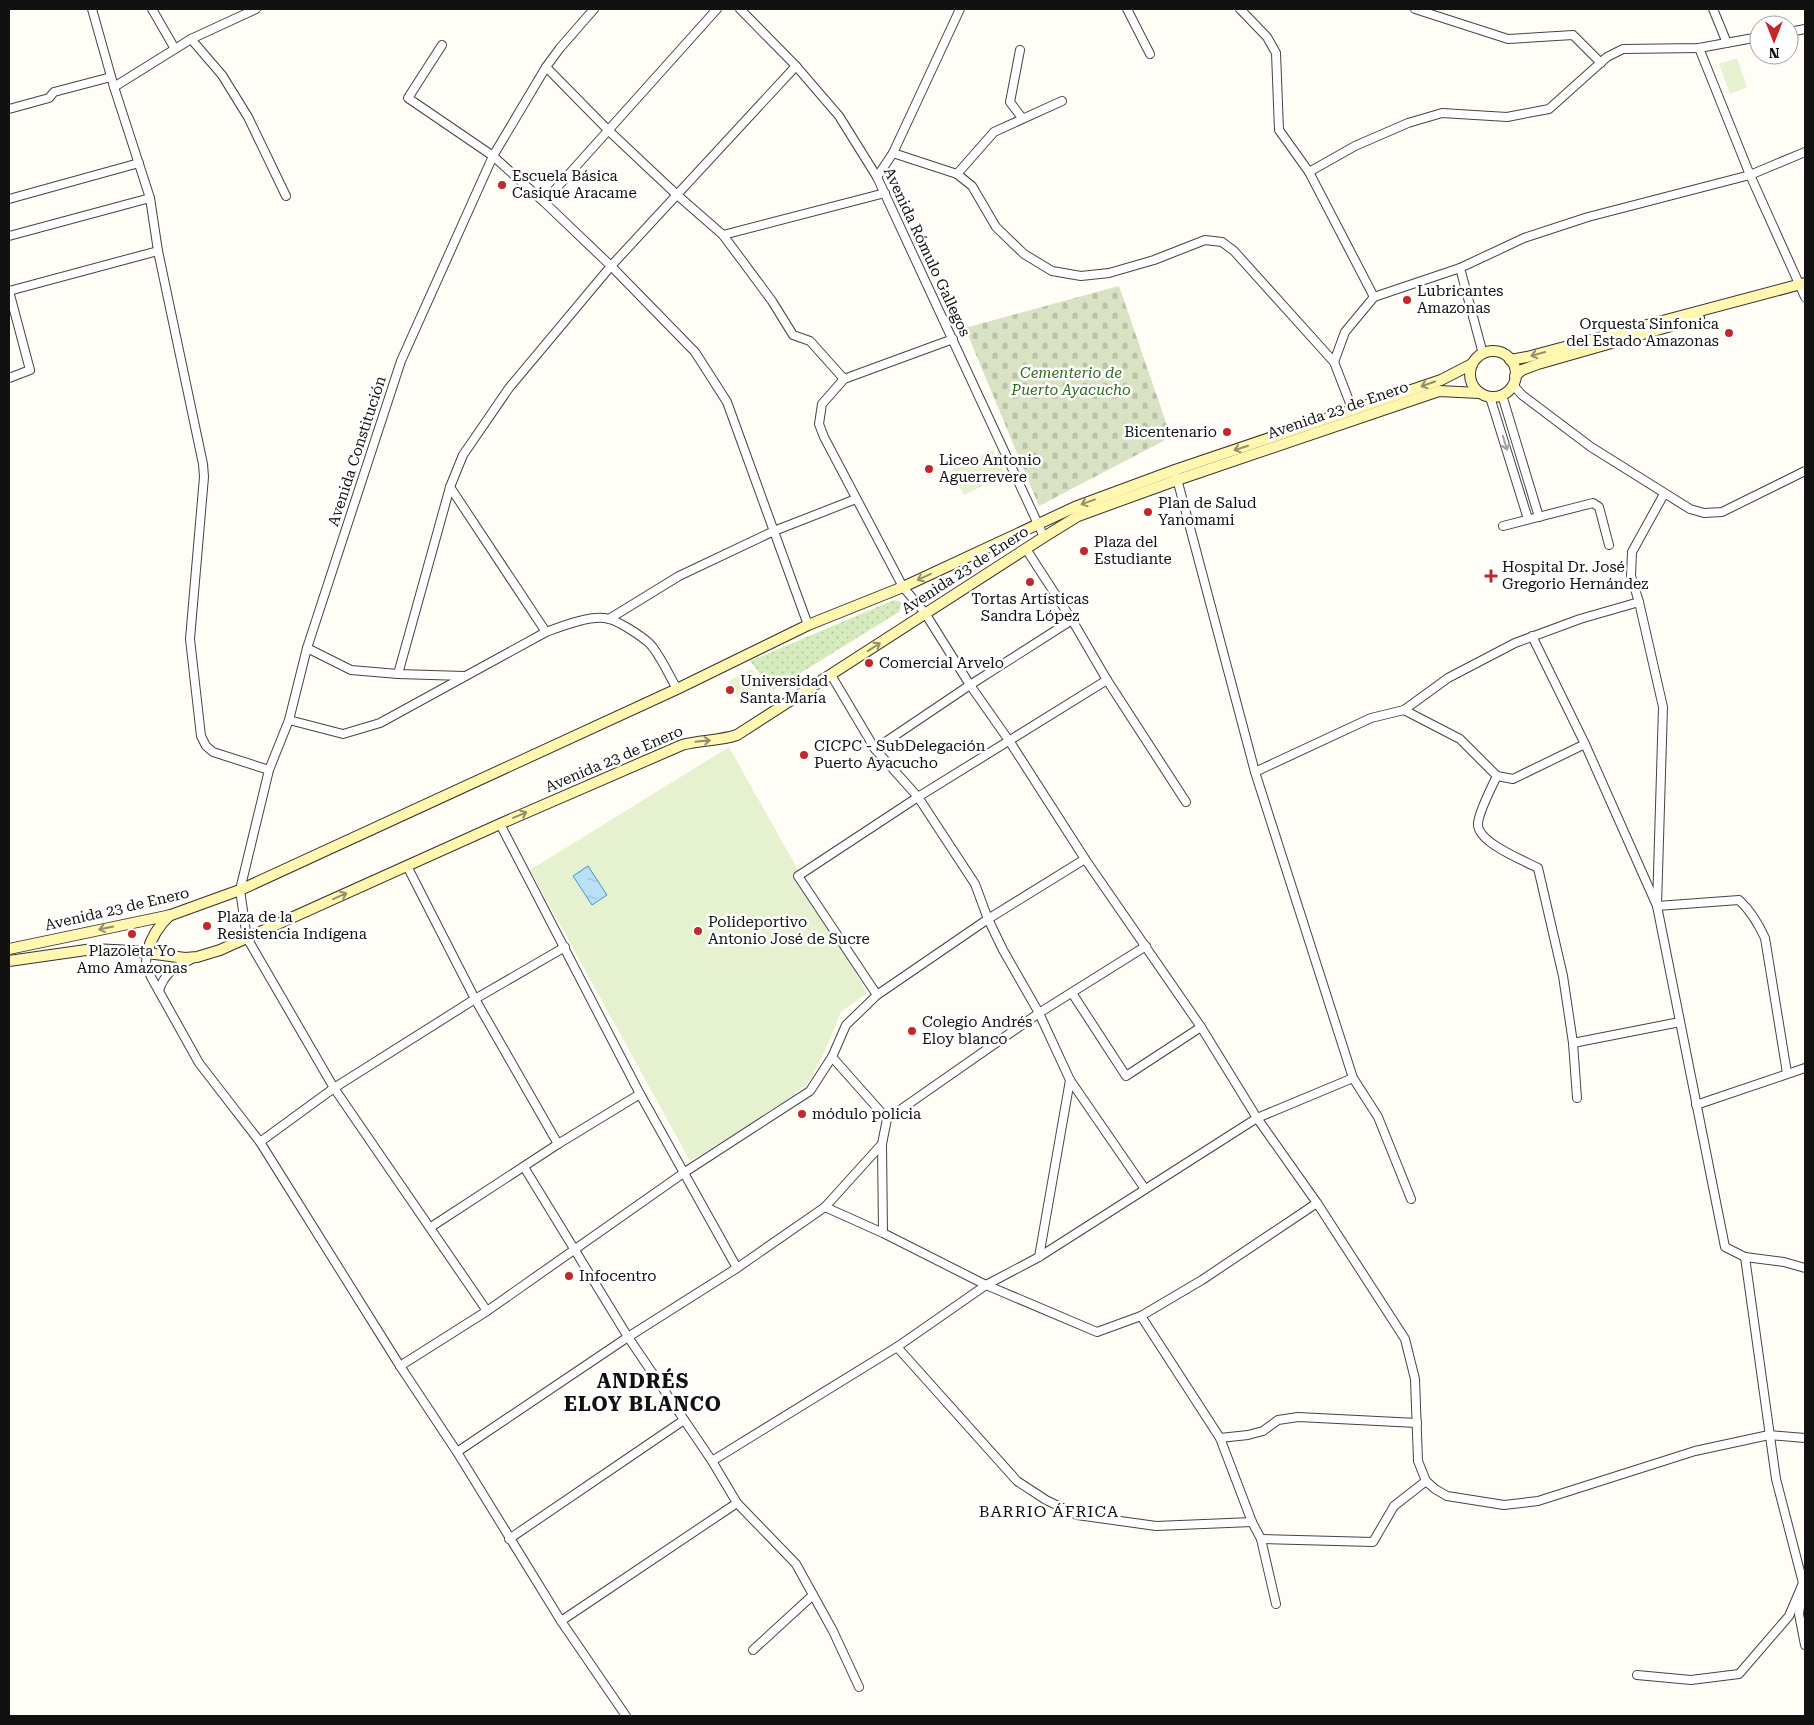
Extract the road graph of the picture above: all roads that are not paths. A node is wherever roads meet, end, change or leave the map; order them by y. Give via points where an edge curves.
1 (92, 9) edge
2 (152, 9) edge
3 (256, 9) edge
4 (594, 9) edge
5 (717, 9) edge
6 (740, 9) edge
7 (960, 9) edge
8 (1127, 9) edge
9 (1240, 9) edge
10 (1415, 9) edge
11 (1712, 9) edge
12 (191, 39) junction
13 (1749, 39) edge
14 (1727, 43) junction
15 (442, 45) dead end
16 (1699, 48) junction
17 (175, 49) junction
18 (1020, 50) dead end
19 (1150, 54) dead end
20 (1601, 63) junction
21 (796, 66) junction
22 (546, 67) junction
23 (111, 77) junction
24 (114, 87) junction
25 (1062, 101) dead end
26 (9, 109) edge
27 (1022, 118) junction
28 (608, 130) junction
29 (893, 152) junction
30 (1805, 152) edge
31 (493, 156) junction
32 (139, 163) junction
33 (1309, 172) junction
34 (957, 174) junction
35 (1750, 175) junction
36 (877, 177) junction
37 (884, 193) junction
38 (676, 194) junction
39 (286, 196) dead end
40 (150, 198) junction
41 (9, 199) edge
42 (544, 202) junction
43 (723, 235) junction
44 (9, 236) edge
45 (158, 251) junction
46 (611, 266) junction
47 (1460, 268) junction
48 (1803, 289) edge
49 (9, 291) edge
50 (1374, 297) junction
51 (953, 338) junction
52 (1483, 354) junction
53 (1510, 360) junction
54 (1334, 362) junction
55 (1472, 364) junction
56 (9, 378) edge
57 (844, 379) junction
58 (1514, 381) junction
59 (1479, 393) junction
60 (1502, 395) junction
61 (1490, 397) junction
62 (1353, 411) junction
63 (1805, 471) edge
64 (1176, 475) junction
65 (450, 487) junction
66 (1664, 494) junction
67 (856, 499) junction
68 (1539, 517) junction
69 (1528, 519) junction
70 (1038, 524) junction
71 (1503, 526) dead end
72 (774, 532) junction
73 (1044, 537) junction
74 (1609, 545) dead end
75 (1026, 549) junction
76 (903, 587) junction
77 (1639, 602) junction
78 (925, 613) junction
79 (608, 619) junction
80 (1072, 620) junction
81 (808, 625) junction
82 (546, 632) junction
83 (1532, 636) junction
84 (307, 648) junction
85 (398, 674) junction
86 (832, 675) junction
87 (466, 676) junction
88 (1108, 680) junction
89 (970, 685) junction
90 (676, 689) junction
91 (1404, 710) junction
92 (289, 720) junction
93 (1010, 742) junction
94 (1585, 744) junction
95 (875, 749) junction
96 (269, 770) junction
97 (1255, 772) junction
98 (1496, 776) junction
99 (918, 797) junction
100 (1186, 802) dead end
101 (500, 824) junction
102 (1085, 859) junction
103 (407, 866) junction
104 (240, 890) junction
105 (1657, 906) junction
106 (171, 915) junction
107 (988, 920) junction
108 (156, 932) junction
109 (247, 938) junction
110 (1146, 946) junction
111 (565, 947) junction
112 (9, 949) edge
113 (147, 953) junction
114 (173, 956) junction
115 (197, 957) junction
116 (9, 961) edge
117 (159, 991) junction
118 (1072, 993) junction
119 (877, 995) junction
120 (475, 999) junction
121 (1039, 1013) junction
122 (1680, 1022) junction
123 (1201, 1027) junction
124 (1573, 1043) junction
125 (832, 1057) junction
126 (1805, 1068) edge
127 (1787, 1073) junction
128 (1353, 1078) junction
129 (1070, 1080) junction
130 (334, 1088) junction
131 (640, 1094) junction
132 (1577, 1098) dead end
133 (1696, 1105) junction
134 (1258, 1118) junction
135 (887, 1119) junction
136 (260, 1142) junction
137 (558, 1144) junction
138 (882, 1144) junction
139 (524, 1167) junction
140 (685, 1172) junction
141 (1145, 1189) junction
142 (1411, 1199) dead end
143 (1317, 1203) junction
144 (825, 1207) junction
145 (431, 1227) junction
146 (883, 1232) junction
147 (574, 1251) junction
148 (1744, 1256) junction
149 (1039, 1257) junction
150 (737, 1268) junction
151 (1805, 1268) edge
152 (986, 1285) junction
153 (487, 1311) junction
154 (1141, 1316) junction
155 (628, 1337) junction
156 (897, 1347) junction
157 (400, 1366) junction
158 (684, 1420) junction
159 (1417, 1423) junction
160 (1770, 1435) junction
161 (1220, 1438) junction
162 (1805, 1438) edge
163 (457, 1452) junction
164 (712, 1461) junction
165 (1426, 1481) junction
166 (737, 1503) junction
167 (1252, 1522) junction
168 (509, 1539) junction
169 (1261, 1539) junction
170 (1804, 1582) edge
171 (813, 1595) junction
172 (1276, 1604) dead end
173 (561, 1621) junction
174 (1805, 1645) edge
175 (753, 1650) dead end
176 (1637, 1675) dead end
177 (859, 1687) dead end
178 (626, 1716) edge

1 - 23 street
2 - 17 street
3 - 12 street
4 - 22 street, Avenida Constitución
5 - 28 street
6 - 21 street, Avenida Rómulo Gallegos
7 - 29 street
8 - 19 street
9 - 33 street via 1267,36 1276,53 1279,130
10 - 20 street via 1508,39 1573,35
11 - 14 street
12 - 17 street
12 - 39 street via 222,75 248,117
13 - 14 street
14 - 16 street
15 - 31 street via 408,98
16 - 20 street via 1624,49
16 - 35 street
17 - 24 street
18 - 27 street via 1010,102
20 - 33 street via 1549,109 1508,117 1442,113 1364,142
21 - 36 street, Avenida Rómulo Gallegos via 839,116
21 - 38 street
22 - 28 street
22 - 31 street, Avenida Constitución
23 - 24 street
23 - 26 street via 54,92 49,98
24 - 32 street
25 - 27 street
27 - 34 street via 994,132
28 - 38 street
28 - 42 street
29 - 34 street
29 - 36 street
30 - 35 street
31 - 42 street
31 - 84 street, Avenida Constitución via 401,361
32 - 40 street
32 - 41 street
33 - 50 street
34 - 54 street via 972,186 996,227 1024,254 1052,271 1082,276 1109,273 1205,240 1222,242 1234,251
35 - 47 street via 1588,217 1524,238
35 - 48 street
36 - 37 street, Avenida Rómulo Gallegos
37 - 43 street
37 - 51 street, Avenida Rómulo Gallegos
38 - 43 street
38 - 46 street
40 - 44 street
40 - 45 street
42 - 46 street
43 - 57 street via 794,335 810,341
45 - 49 street
45 - 96 street via 203,464 190,639 201,736 212,752
46 - 65 street via 509,388 464,455
46 - 72 street via 695,352 717,385 727,402
47 - 50 street
47 - 52 street
48 -> 53 main road
48 - 58 main road via 1538,364 1522,370
49 - 56 street via 30,370
50 - 54 street via 1345,332
51 - 57 street
51 - 70 street, Avenida Rómulo Gallegos
52 - 53 main road via 1498,352
52 - 55 main road, Avenida 23 de Enero
53 - 58 main road
54 - 62 street
55 - 59 main road via 1471,383
55 -> 62 main road, Avenida 23 de Enero via 1441,380
57 - 67 street via 822,404 819,424
58 - 60 main road
58 - 66 street via 1587,444
59 - 61 main road, Avenida 23 de Enero
59 - 64 main road, Avenida 23 de Enero via 1439,391
60 - 61 main road, Avenida 23 de Enero
60 - 68 street
61 -> 69 street
62 -> 64 main road, Avenida 23 de Enero
63 - 66 street via 1722,512 1704,513 1690,509
64 -> 70 main road, Avenida 23 de Enero via 1075,506
64 - 73 main road, Avenida 23 de Enero via 1078,516
64 - 97 street
65 - 82 street
65 - 85 street
66 - 77 street via 1632,552 1631,576
67 - 72 street
67 - 76 street
68 - 69 street
68 - 74 street via 1593,503 1599,506
69 - 71 street
70 - 73 street, Avenida Rómulo Gallegos
70 -> 76 main road, Avenida 23 de Enero
72 - 79 street via 679,576
72 - 81 street
73 - 75 main road, Avenida 23 de Enero
75 - 78 main road, Avenida 23 de Enero
75 - 80 street
76 - 78 street
76 - 81 main road, Avenida 23 de Enero
77 - 83 street
77 - 105 street via 1663,707
86 -> 78 main road, Avenida 23 de Enero
78 - 89 street
79 - 82 street via 586,620
79 - 90 street via 650,643
80 - 88 street
80 - 89 street
81 - 90 main road, Avenida 23 de Enero
82 - 87 street
83 - 91 street via 1448,678
83 - 94 street
84 - 85 street via 351,670
84 - 92 street, Avenida Constitución
85 - 87 street
86 - 95 street
101 -> 86 main road, Avenida 23 de Enero via 682,745 737,735
87 - 92 street via 380,723 342,734
88 - 93 street
88 - 100 street
89 - 93 street
89 - 95 street
90 - 104 main road, Avenida 23 de Enero
91 - 97 street via 1371,718
91 - 98 street via 1460,739
92 - 96 street, Avenida Constitución
93 - 99 street
93 - 102 street
94 - 98 street via 1513,779
94 - 105 street
95 - 99 street
96 - 104 street, Avenida Constitución
97 - 128 street
98 - 124 street via 1478,824 1482,836 1498,848 1538,868 1563,976
99 - 107 street via 975,884
99 - 119 street via 798,876
101 - 103 main road, Avenida 23 de Enero
101 - 111 street
102 - 107 street
102 - 110 street
109 -> 103 main road, Avenida 23 de Enero
103 - 120 street
104 - 106 main road, Avenida 23 de Enero
104 - 109 street, Avenida Constitución
105 - 122 street
105 - 127 street via 1739,900 1747,907 1765,938
106 - 108 main road
106 -> 112 main road, Avenida 23 de Enero
107 - 119 street
107 - 121 street
108 - 113 main road
108 - 114 main road via 160,949
109 - 115 main road, Avenida 23 de Enero
109 - 130 street
110 - 118 street
110 - 123 street
111 - 120 street
111 - 131 street
113 - 114 main road, Avenida 23 de Enero
113 - 116 main road, Avenida 23 de Enero via 92,949
113 - 117 street via 146,963
114 - 115 main road, Avenida 23 de Enero
115 - 117 street via 167,974
117 - 136 street via 199,1063
118 - 121 street
118 - 123 street via 1126,1076
119 - 125 street via 846,1025
120 - 130 street
120 - 137 street
121 - 129 street
121 - 135 street
122 - 124 street
122 - 133 street
123 - 134 street
124 - 132 street
125 - 135 street
125 - 140 street via 810,1091
126 - 127 street
127 - 133 street
128 - 134 street
128 - 142 street via 1378,1117
129 - 141 street
129 - 149 street
130 - 136 street
130 - 145 street
131 - 137 street
131 - 140 street
133 - 148 street via 1725,1247
134 - 141 street
134 - 143 street
135 - 138 street
136 - 157 street
137 - 139 street
138 - 144 street
138 - 146 street
139 - 145 street
139 - 147 street
140 - 147 street
140 - 150 street
141 - 149 street
143 - 154 street via 1202,1280
143 - 159 street via 1405,1339 1416,1379
144 - 146 street
144 - 150 street
145 - 153 street
146 - 152 street
147 - 153 street
147 - 155 street
148 - 151 street
148 - 160 street
149 - 152 street
150 - 155 street
152 - 154 street via 1098,1332
152 - 156 street
153 - 157 street
154 - 161 street
155 - 158 street
155 - 163 street
156 - 164 street
156 - 167 street via 1017,1481 1077,1516 1156,1526
157 - 163 street
158 - 164 street
158 - 168 street
159 - 161 street via 1298,1416 1278,1420 1263,1431
159 - 165 street via 1418,1461
160 - 162 street
160 - 165 street via 1695,1451 1538,1501 1504,1505 1468,1500 1447,1496
160 - 170 street via 1776,1479
161 - 167 street
163 - 168 street
164 - 166 street
165 - 169 street via 1394,1506 1373,1542
166 - 171 street via 796,1564
166 - 173 street
167 - 169 street
168 - 173 street
169 - 172 street
170 - 174 street via 1799,1614
170 - 176 street via 1789,1616 1739,1674 1691,1680
171 - 175 street
171 - 177 street
173 - 178 street

